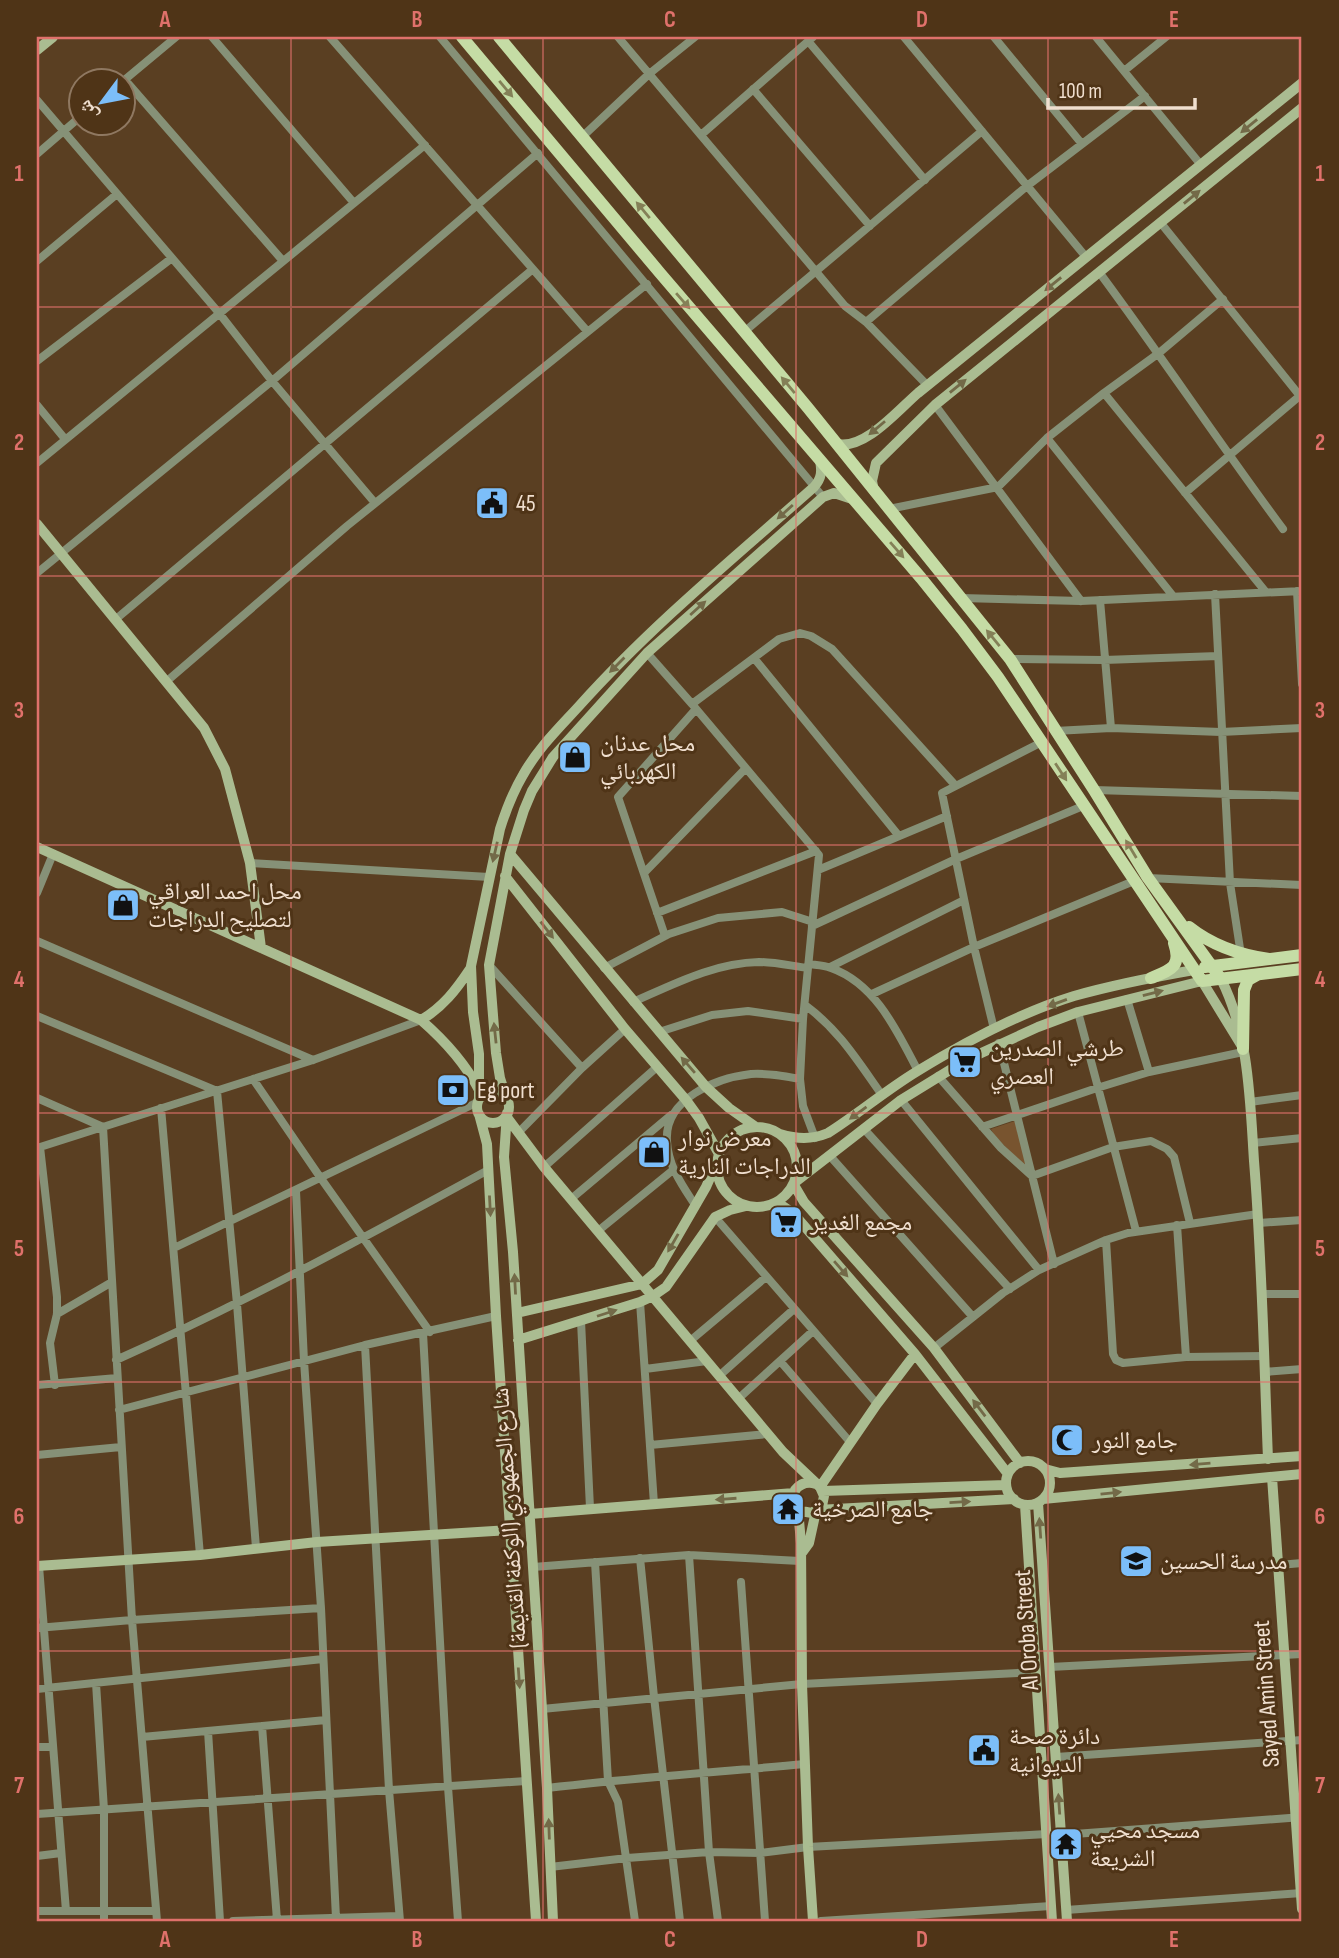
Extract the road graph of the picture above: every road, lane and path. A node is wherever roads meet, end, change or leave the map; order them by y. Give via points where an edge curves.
1 (53, 37) edge
2 (176, 37) edge
3 (212, 37) edge
4 (330, 37) edge
5 (440, 37) edge
6 (462, 37) edge
7 (499, 37) edge
8 (618, 37) edge
9 (695, 37) edge
10 (904, 37) edge
11 (994, 37) edge
12 (1096, 37) edge
13 (1166, 37) edge
14 (810, 39) edge
15 (37, 50) edge
16 (136, 71) edge
17 (1124, 71) junction
18 (649, 74) junction
19 (1300, 88) edge
20 (753, 89) junction
21 (136, 95) edge
22 (1144, 96) junction
23 (37, 100) edge
24 (1302, 108) edge
25 (66, 129) edge
26 (982, 131) junction
27 (63, 132) junction
28 (701, 135) junction
29 (582, 137) junction
30 (1082, 144) junction
31 (425, 145) junction
32 (538, 153) junction
33 (37, 154) edge
34 (1201, 164) junction
35 (925, 180) junction
36 (1027, 186) junction
37 (117, 194) junction
38 (354, 202) junction
39 (477, 205) junction
40 (1160, 222) junction
41 (870, 226) junction
42 (1121, 229) junction
43 (1133, 244) junction
44 (1086, 257) junction
45 (172, 258) junction
46 (37, 261) edge
47 (283, 261) junction
48 (533, 269) junction
49 (816, 272) junction
50 (1099, 272) junction
51 (647, 284) junction
52 (1223, 299) junction
53 (219, 313) junction
54 (866, 322) junction
55 (587, 331) junction
56 (744, 332) junction
57 (1159, 353) junction
58 (37, 361) edge
59 (272, 381) junction
60 (927, 386) junction
61 (1104, 393) junction
62 (1301, 395) edge
63 (37, 405) edge
64 (935, 405) junction
65 (822, 426) junction
66 (1047, 438) junction
67 (65, 439) junction
68 (805, 442) junction
69 (324, 444) junction
70 (837, 444) junction
71 (1229, 456) junction
72 (820, 460) junction
73 (37, 464) edge
74 (814, 487) junction
75 (998, 487) junction
76 (874, 491) junction
77 (1185, 494) junction
78 (823, 497) junction
79 (852, 499) junction
80 (375, 503) junction
81 (891, 511) junction
82 (37, 524) edge
83 (878, 528) junction
84 (1283, 529) dead end
85 (61, 554) junction
86 (37, 573) edge
87 (1265, 591) junction
88 (1299, 591) edge
89 (1215, 594) junction
90 (1173, 596) junction
91 (961, 598) junction
92 (1100, 600) junction
93 (1082, 601) junction
94 (116, 619) junction
95 (647, 653) junction
96 (1218, 656) junction
97 (754, 657) junction
98 (1010, 659) junction
99 (1104, 660) junction
100 (167, 681) junction
101 (1302, 684) edge
102 (694, 706) junction
103 (1111, 728) junction
104 (1302, 728) edge
105 (1055, 731) junction
106 (1221, 733) junction
107 (1042, 742) junction
108 (746, 768) junction
109 (955, 785) junction
110 (1094, 790) junction
111 (1225, 793) junction
112 (1302, 796) edge
113 (1083, 806) junction
114 (947, 816) junction
115 (899, 836) junction
116 (37, 847) edge
117 (816, 850) junction
118 (53, 854) junction
119 (510, 854) junction
120 (956, 859) junction
121 (250, 863) junction
122 (818, 870) junction
123 (644, 873) junction
124 (505, 876) junction
125 (489, 877) junction
126 (1148, 878) junction
127 (1134, 881) junction
128 (1230, 883) junction
129 (1302, 885) edge
130 (37, 893) edge
131 (964, 900) junction
132 (1172, 910) junction
133 (657, 913) junction
134 (813, 924) junction
135 (665, 936) junction
136 (1172, 936) junction
137 (37, 940) edge
138 (974, 947) junction
139 (261, 948) junction
140 (1302, 955) edge
141 (1241, 958) junction
142 (489, 965) junction
143 (1212, 965) junction
144 (471, 966) junction
145 (809, 966) junction
146 (830, 967) junction
147 (604, 968) junction
148 (1302, 969) edge
149 (1259, 974) junction
150 (1198, 975) junction
151 (1151, 978) junction
152 (1221, 979) junction
153 (872, 994) junction
154 (1127, 999) junction
155 (633, 1002) junction
156 (805, 1005) junction
157 (1078, 1012) junction
158 (37, 1016) edge
159 (803, 1019) junction
160 (421, 1020) junction
161 (625, 1029) junction
162 (994, 1029) junction
163 (659, 1032) junction
164 (999, 1043) junction
165 (1243, 1050) junction
166 (313, 1060) junction
167 (657, 1067) junction
168 (582, 1068) junction
169 (918, 1070) junction
170 (1149, 1072) junction
171 (938, 1076) junction
172 (253, 1079) junction
173 (800, 1079) junction
174 (706, 1087) junction
175 (1097, 1088) junction
176 (217, 1091) junction
177 (883, 1095) junction
178 (1302, 1095) edge
179 (480, 1097) junction
180 (37, 1098) edge
181 (507, 1100) junction
182 (686, 1100) junction
183 (901, 1100) junction
184 (1250, 1101) junction
185 (161, 1108) junction
186 (673, 1113) junction
187 (479, 1114) junction
188 (507, 1115) junction
189 (1017, 1115) junction
190 (103, 1127) junction
191 (756, 1127) junction
192 (982, 1127) junction
193 (864, 1129) junction
194 (518, 1132) junction
195 (780, 1134) junction
196 (815, 1138) junction
197 (1302, 1138) edge
198 (1253, 1143) junction
199 (38, 1147) edge
200 (1113, 1147) junction
201 (830, 1156) junction
202 (718, 1158) junction
203 (544, 1167) junction
204 (488, 1170) junction
205 (673, 1170) junction
206 (1032, 1176) junction
207 (320, 1177) junction
208 (794, 1184) junction
209 (296, 1191) junction
210 (571, 1199) junction
211 (777, 1202) junction
212 (695, 1205) junction
213 (746, 1206) junction
214 (715, 1217) junction
215 (1258, 1219) junction
216 (1302, 1220) edge
217 (230, 1222) junction
218 (1190, 1223) junction
219 (1178, 1226) junction
220 (598, 1231) junction
221 (1136, 1231) junction
222 (363, 1238) junction
223 (1106, 1240) junction
224 (174, 1248) junction
225 (1054, 1264) junction
226 (1040, 1270) junction
227 (299, 1273) junction
228 (766, 1277) junction
229 (112, 1282) junction
230 (642, 1284) junction
231 (1010, 1289) junction
232 (1261, 1294) junction
233 (1302, 1294) edge
234 (653, 1296) junction
235 (640, 1302) junction
236 (237, 1304) junction
237 (794, 1309) junction
238 (517, 1313) junction
239 (57, 1314) junction
240 (496, 1317) junction
241 (973, 1317) junction
242 (581, 1321) junction
243 (181, 1331) junction
244 (813, 1331) junction
245 (427, 1332) junction
246 (518, 1340) junction
247 (690, 1341) junction
248 (365, 1346) junction
249 (934, 1348) junction
250 (915, 1354) junction
251 (1264, 1356) junction
252 (1186, 1357) junction
253 (116, 1360) junction
254 (304, 1361) junction
255 (707, 1361) junction
256 (780, 1361) junction
257 (645, 1369) junction
258 (1302, 1369) edge
259 (1264, 1372) junction
260 (719, 1376) junction
261 (243, 1377) junction
262 (117, 1378) junction
263 (37, 1385) edge
264 (55, 1385) junction
265 (185, 1392) junction
266 (738, 1399) junction
267 (877, 1404) junction
268 (119, 1410) junction
269 (768, 1434) junction
270 (850, 1442) junction
271 (650, 1444) junction
272 (121, 1447) junction
273 (783, 1452) junction
274 (37, 1455) edge
275 (1302, 1456) edge
276 (1268, 1458) junction
277 (1020, 1462) junction
278 (1045, 1469) junction
279 (1302, 1474) edge
280 (1272, 1477) junction
281 (1007, 1480) junction
282 (820, 1487) junction
283 (528, 1489) junction
284 (507, 1490) junction
285 (795, 1492) junction
286 (1014, 1500) junction
287 (1040, 1501) junction
288 (654, 1504) junction
289 (1025, 1505) junction
290 (590, 1508) junction
291 (798, 1509) junction
292 (817, 1511) junction
293 (530, 1514) junction
294 (510, 1530) junction
295 (433, 1534) junction
296 (376, 1538) junction
297 (317, 1542) junction
298 (256, 1548) junction
299 (200, 1555) junction
300 (689, 1555) junction
301 (800, 1557) junction
302 (640, 1558) junction
303 (129, 1560) junction
304 (595, 1562) junction
305 (1302, 1563) edge
306 (1279, 1565) junction
307 (38, 1566) edge
308 (533, 1567) junction
309 (741, 1582) dead end
310 (534, 1589) junction
311 (513, 1591) junction
312 (321, 1608) junction
313 (132, 1620) junction
314 (41, 1628) edge
315 (1302, 1654) edge
316 (1285, 1655) junction
317 (323, 1659) junction
318 (1050, 1667) junction
319 (1036, 1672) junction
320 (137, 1679) junction
321 (96, 1683) junction
322 (802, 1684) junction
323 (49, 1688) junction
324 (747, 1688) junction
325 (37, 1689) edge
326 (698, 1693) junction
327 (654, 1697) junction
328 (603, 1702) junction
329 (542, 1709) junction
330 (326, 1720) junction
331 (262, 1726) junction
332 (208, 1731) junction
333 (142, 1737) junction
334 (1296, 1740) edge
335 (37, 1747) edge
336 (53, 1747) junction
337 (1056, 1757) junction
338 (805, 1764) junction
339 (754, 1769) junction
340 (704, 1773) junction
341 (664, 1777) junction
342 (526, 1781) junction
343 (608, 1781) junction
344 (448, 1787) junction
345 (547, 1788) junction
346 (389, 1790) junction
347 (330, 1794) junction
348 (268, 1798) junction
349 (212, 1802) junction
350 (148, 1807) junction
351 (104, 1810) junction
352 (37, 1814) edge
353 (58, 1814) junction
354 (1299, 1818) edge
355 (1047, 1834) junction
356 (1061, 1835) junction
357 (808, 1847) junction
358 (709, 1852) junction
359 (61, 1853) junction
360 (760, 1853) junction
361 (673, 1855) junction
362 (37, 1856) edge
363 (627, 1858) junction
364 (550, 1867) junction
365 (1302, 1893) edge
366 (1051, 1906) junction
367 (1302, 1909) edge
368 (37, 1911) edge
369 (66, 1911) junction
370 (104, 1911) junction
371 (156, 1912) junction
372 (1066, 1916) edge
373 (336, 1918) junction
374 (400, 1919) edge
375 (278, 1920) edge
376 (104, 1921) edge
377 (156, 1921) edge
378 (220, 1921) edge
379 (233, 1921) edge
380 (458, 1921) edge
381 (536, 1921) edge
382 (553, 1921) edge
383 (635, 1921) edge
384 (680, 1921) edge
385 (719, 1921) edge
386 (765, 1921) edge
387 (813, 1921) edge
388 (821, 1921) edge
389 (1052, 1921) edge

1 - 15 street
2 - 16 street
3 - 38 street
4 - 31 street
5 - 32 street
6 -> 68 main road
7 - 29 main road
8 - 18 street
9 - 18 street
10 - 26 street
11 - 30 street
12 - 17 street
13 - 17 street
14 - 20 street
14 - 35 street
17 - 22 street
18 - 28 street
18 - 29 street
19 -> 34 street
20 - 28 street
20 - 41 street
21 - 47 street
22 - 30 street
22 - 34 street
23 - 27 street
40 -> 24 street
25 - 27 street
26 - 35 street
26 - 36 street
27 - 33 street
27 - 37 street
28 - 49 street
56 -> 29 main road
30 - 36 street
31 - 38 street
31 - 39 street
32 - 39 street
32 - 51 street
34 - 42 street
35 - 41 street
36 - 44 street
36 - 54 street
37 - 45 street
37 - 46 street
38 - 47 street
39 - 48 street
39 - 59 street
40 - 43 street
40 - 52 street
41 - 49 street
42 - 43 street
42 - 44 street
43 - 50 street
44 -> 60 street
45 - 53 street
45 - 58 street
47 - 53 street
48 - 55 street
48 - 69 street
49 - 54 street via 845,306
49 - 56 street
50 - 57 street
64 -> 50 street
51 - 55 street
51 - 74 street
52 - 57 street
52 - 62 street
53 - 59 street
53 - 67 street
54 - 60 street
55 - 80 street
65 -> 56 main road
57 - 61 street
57 - 71 street
59 - 69 street
59 - 85 street
60 -> 70 street via 870,435 852,444
61 - 66 street
61 - 77 street
62 - 71 street
63 - 67 street
64 - 75 street
64 - 76 street via 876,463
65 - 68 main road via 808,427
65 - 70 main road
66 - 75 street
66 - 90 street
67 - 73 street
68 - 72 main road
69 - 80 street
69 - 94 street
70 - 76 main road
71 - 77 street
71 - 84 street
72 - 74 street via 822,472
72 - 79 main road
74 - 78 street
74 -> 125 street via 646,637 544,744 522,775 506,810
75 - 81 street
75 - 93 street
76 - 81 main road
77 - 87 street
78 - 79 street via 834,493
95 -> 78 street
79 - 83 main road
80 - 100 street
81 - 83 main road via 896,520 891,528
81 - 91 main road
82 - 85 street
83 -> 107 main road via 962,629
85 - 86 street
85 - 94 street
87 - 88 street
87 - 89 street
88 - 101 street
89 - 90 street
89 - 96 street
90 - 92 street
91 - 93 street
98 -> 91 main road
92 - 93 street
92 - 99 street
94 - 100 street
95 - 102 street
95 - 119 street via 541,773
96 - 99 street
96 - 106 street
97 - 102 street
97 - 109 street via 779,639 800,633 832,649
97 - 115 street
98 - 99 street
98 - 105 main road
99 - 103 street
100 - 121 street via 204,728 225,769
102 - 108 street
102 - 123 street via 618,797
103 - 105 street
103 - 106 street
104 - 106 street
105 - 110 main road
106 - 111 street
107 - 109 street
107 -> 113 main road
108 - 117 street
108 - 123 street
109 - 114 street via 942,793
110 - 111 street
126 -> 110 main road
111 - 112 street
111 - 128 street
113 - 120 street
113 - 127 main road
114 - 115 street
114 - 120 street
115 - 122 street
116 - 118 street
117 - 122 street
117 - 133 street
118 - 130 street
118 - 139 street
119 - 124 street
119 - 147 street
120 - 131 street
120 - 134 street
121 - 125 street
121 - 139 street
122 - 134 street
123 - 133 street
124 - 142 street
124 -> 161 street
125 - 144 street
126 - 128 street
126 - 132 main road
127 - 136 main road
127 - 138 street
128 - 129 street
128 - 141 street
131 - 138 street
131 - 146 street
132 - 141 main road via 1210,941
132 - 143 main road
133 - 135 street
134 - 135 street via 782,912 718,918
134 - 145 street
135 - 147 street
136 - 150 main road
136 - 151 main road via 1174,966
137 - 166 street
138 - 153 street
138 - 162 street
139 - 160 street
140 - 141 main road
141 - 143 main road
142 - 168 street
181 -> 142 street via 496,1053
143 - 150 main road
143 - 152 main road
144 - 160 street via 452,996
144 - 179 street
145 - 146 street
145 - 155 street via 760,962 729,966 696,974
145 - 156 street
146 - 153 street
147 - 155 street
148 - 149 main road
149 - 152 main road
149 - 165 main road via 1248,980 1244,990
150 - 151 street
150 - 152 main road
154 -> 150 street
150 - 165 street
151 -> 162 street via 1074,996
152 - 165 street via 1234,1009
153 - 169 street
154 - 157 street
154 - 170 street
155 - 163 street
156 - 159 street
156 - 177 street via 839,1035
157 - 164 street
157 - 175 street
158 - 176 street
159 - 163 street via 748,1011 712,1015
159 - 173 street
160 - 166 street
160 - 179 street via 440,1036 473,1079
161 - 167 street
161 - 168 street
162 - 169 street
174 -> 163 street
164 - 171 street
164 - 189 street
165 - 170 street
165 - 184 street
166 - 172 street
167 - 182 street
167 - 203 street
168 - 194 street
169 - 177 street
170 - 175 street
171 - 183 street
171 - 192 street
172 - 176 street
172 - 207 street
173 - 174 street via 752,1074
173 - 196 street via 803,1106
174 - 182 street
174 - 191 street
175 - 189 street
175 - 200 street
176 - 185 street
176 - 217 street
177 -> 196 street
178 - 184 street
179 - 181 street via 492,1091
179 - 187 street
179 - 207 street
180 - 190 street
181 - 188 street
182 - 186 street
182 - 202 street
183 - 193 street
183 - 226 street
184 - 198 street
185 - 190 street
185 - 224 street
186 - 205 street via 667,1142
186 - 210 street
187 - 188 street via 494,1123
187 - 204 street, شارع الجمهوري (الوكفة القديمة)
188 - 194 street
238 -> 188 street, شارع الجمهوري (الوكفة القديمة) via 504,1157
189 - 192 street
189 - 206 street
190 - 199 street
190 - 229 street
191 - 195 street
191 - 202 street via 733,1135
192 - 206 street
193 - 201 street
193 - 231 street
194 - 203 street
195 - 196 street
195 - 208 street via 795,1153
197 - 198 street
198 - 215 street
199 - 239 street
200 - 206 street
200 - 218 street via 1151,1141 1167,1149 1174,1157
200 - 221 street
201 - 208 street
201 - 241 street
202 - 212 street
202 - 213 street via 718,1178 726,1192
203 - 210 street
204 - 222 street
204 -> 240 street, شارع الجمهوري (الوكفة القديمة)
205 - 212 street
205 - 220 street
206 - 225 street
207 - 209 street
207 - 222 street
208 - 211 street
208 - 249 street via 804,1202
209 - 217 street
209 - 227 street
210 - 220 street
211 - 213 street
211 -> 250 street via 793,1213
212 -> 230 street via 658,1269
213 - 214 street
214 - 228 street
214 - 234 street via 666,1287
215 - 216 street
215 - 218 street
215 - 232 street
217 - 224 street
217 - 236 street
218 - 219 street
219 - 221 street
219 - 252 street
220 - 230 street
221 - 223 street
222 - 227 street
222 - 245 street
223 - 225 street
223 - 252 street via 1116,1360
224 - 243 street
225 - 226 street
226 - 231 street
227 - 236 street
227 - 254 street
228 - 237 street
228 - 247 street
229 - 239 street
229 - 253 street
230 - 234 street
230 - 238 street
231 - 241 street
232 - 233 street
232 - 251 street
234 - 235 street
234 - 247 street
242 -> 235 street
235 - 257 street
236 - 243 street
236 - 261 street
237 - 244 street
237 - 260 street
238 - 246 street, شارع الجمهوري (الوكفة القديمة)
239 - 264 street via 50,1343
240 - 245 street
240 - 284 street, شارع الجمهوري (الوكفة القديمة)
241 - 249 street
242 - 246 street
242 - 290 street
243 - 253 street
243 - 265 street
244 - 256 street
244 - 267 street
245 - 248 street
245 - 295 street
246 - 283 street, شارع الجمهوري (الوكفة القديمة)
247 - 255 street
248 - 254 street
248 - 296 street
277 -> 249 street
250 - 267 street
250 - 281 street
251 - 252 street
251 - 259 street
253 - 262 street
254 - 261 street
254 - 297 street
255 - 257 street
255 - 260 street
256 - 266 street
256 - 270 street
257 - 271 street
258 - 259 street
259 - 276 street
260 - 266 street
261 - 265 street
261 - 298 street
262 - 264 street
262 - 268 street
263 - 264 street
265 - 268 street
265 - 299 street
266 - 269 street
267 - 270 street
268 - 272 street
269 - 271 street
269 - 273 street
270 - 282 street
271 - 288 street
272 - 274 street
272 - 303 street
273 - 282 street
273 - 285 street
275 - 276 street
276 -> 278 street via 1060,1473
277 - 278 street via 1034,1462
277 - 281 street
278 - 287 street via 1050,1482
279 - 280 street
287 -> 280 street
280 - 306 street, Sayed Amin Street
281 - 282 street
281 - 286 street
282 - 285 street via 812,1482
282 - 292 street via 824,1501
283 - 284 street
283 - 293 street, شارع الجمهوري (الوكفة القديمة)
284 - 294 street, شارع الجمهوري (الوكفة القديمة)
285 -> 288 street
285 - 291 street
286 - 289 street
292 -> 286 street
287 - 289 street
318 -> 287 street, Al Oroba Street
288 - 290 street
289 - 319 street, Al Oroba Street
290 - 293 street
291 - 292 street
291 - 301 street
292 - 301 street
293 - 308 street, شارع الجمهوري (الوكفة القديمة)
294 - 295 street
294 - 311 street, شارع الجمهوري (الوكفة القديمة)
295 - 296 street
295 - 344 street
296 - 297 street
296 - 346 street
297 - 298 street
297 - 312 street
298 - 299 street
299 - 303 street
300 - 301 street
300 - 302 street
300 - 326 street
301 - 322 street
302 - 304 street
302 - 327 street
303 - 307 street
303 - 313 street
304 - 308 street
304 - 328 street
305 - 306 street
306 - 316 street, Sayed Amin Street
307 - 314 street
308 - 310 street, شارع الجمهوري (الوكفة القديمة)
309 - 324 street
310 - 311 street
310 - 329 street, شارع الجمهوري (الوكفة القديمة)
311 -> 342 street, شارع الجمهوري (الوكفة القديمة)
312 - 313 street
312 - 317 street
313 - 314 street
313 - 320 street
314 - 323 street
315 - 316 street
316 - 318 street
316 - 334 street, Sayed Amin Street
317 - 320 street
317 - 330 street
318 - 337 street, Al Oroba Street
319 - 322 street
319 - 355 street, Al Oroba Street
320 - 321 street
320 - 333 street
321 - 323 street
321 - 351 street
322 - 324 street
322 - 338 street
323 - 325 street
323 - 336 street
324 - 326 street
324 - 339 street
326 - 327 street
326 - 340 street
327 - 328 street
327 - 341 street
328 - 329 street
328 - 343 street
329 - 345 street, شارع الجمهوري (الوكفة القديمة)
330 - 331 street
330 - 347 street
331 - 332 street
331 - 348 street
332 - 333 street
332 - 349 street
333 - 350 street
334 - 337 street
334 - 354 street, Sayed Amin Street
335 - 336 street
336 - 353 street
356 -> 337 street, Al Oroba Street
338 - 339 street
338 - 357 street
339 - 340 street
339 - 360 street
340 - 341 street
340 - 358 street
341 - 343 street
341 - 361 street
342 - 344 street
342 - 381 street, شارع الجمهوري (الوكفة القديمة)
343 - 345 street
343 - 363 street via 618,1802
344 - 346 street
344 - 380 street
364 -> 345 street, شارع الجمهوري (الوكفة القديمة)
346 - 347 street
346 - 374 street
347 - 348 street
347 - 373 street
348 - 349 street
348 - 375 street
349 - 350 street
349 - 378 street
350 - 351 street
350 - 371 street
351 - 353 street
351 - 370 street
352 - 353 street
353 - 359 street
354 - 356 street
354 - 365 street, Sayed Amin Street
355 - 357 street
355 - 366 street, Al Oroba Street
356 - 372 street, Al Oroba Street
357 - 360 street
357 - 387 street
358 - 360 street
358 - 361 street
358 - 385 street
359 - 362 street
359 - 369 street
360 - 386 street
361 - 363 street
361 - 384 street
363 - 364 street
363 - 383 street
364 - 382 street, شارع الجمهوري (الوكفة القديمة)
365 - 367 street, Sayed Amin Street
365 - 372 street
366 - 388 street
366 - 389 street, Al Oroba Street
368 - 369 street
369 - 370 street
370 - 371 street
370 - 376 street
371 - 377 street
373 - 374 street
373 - 375 street
375 - 379 street

